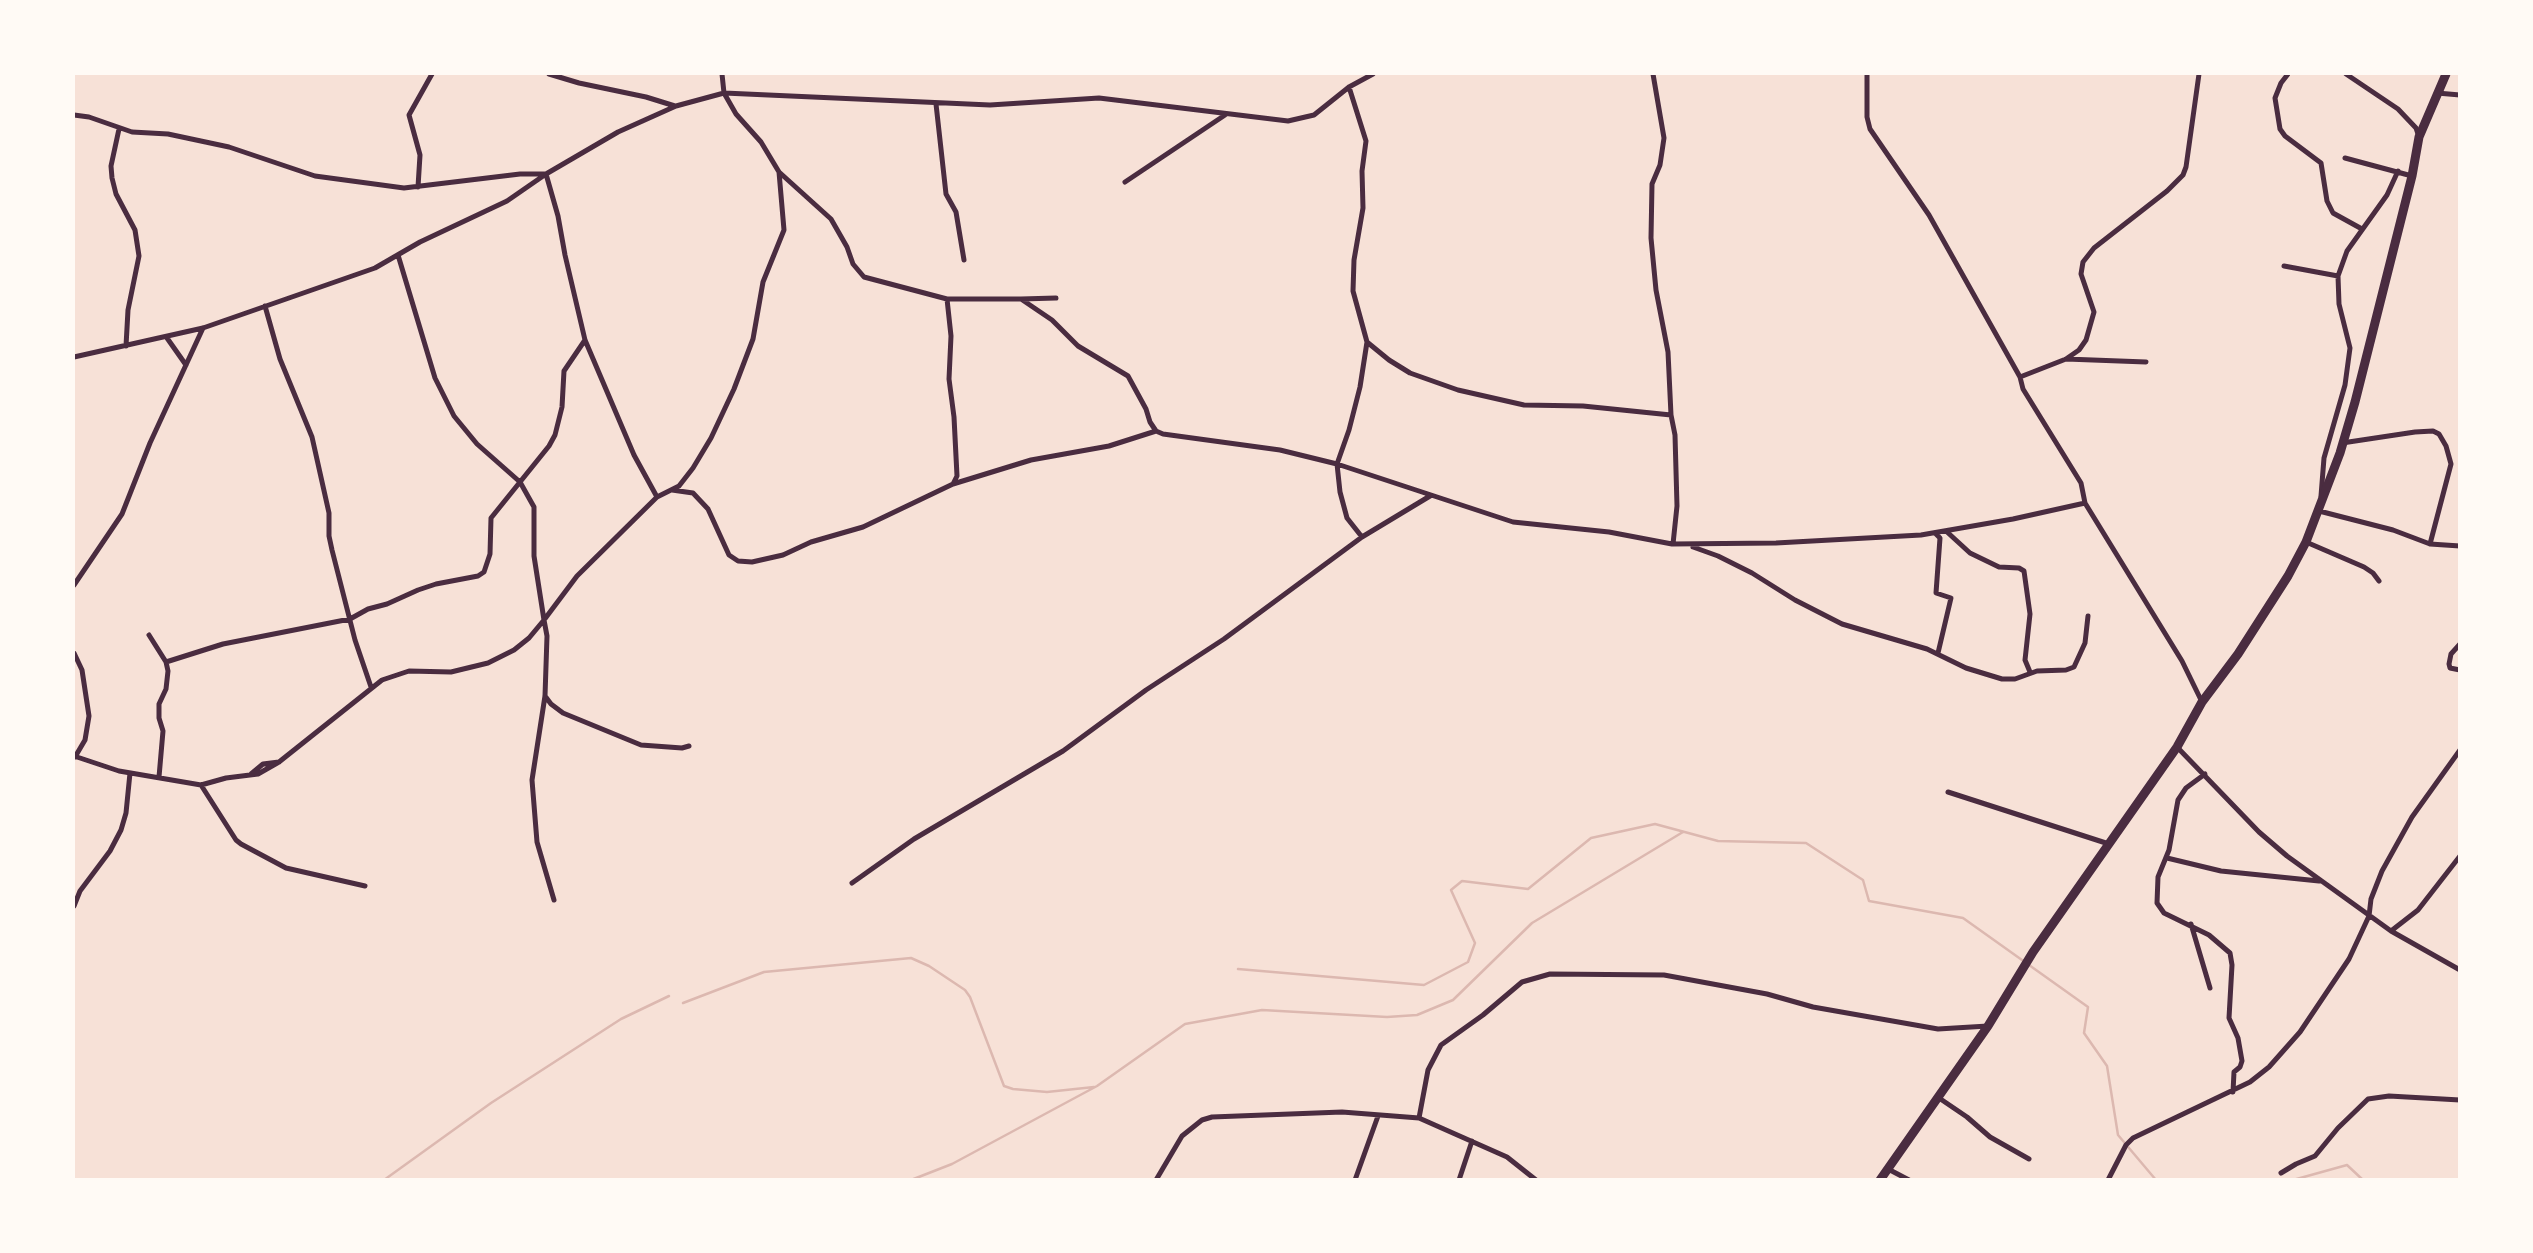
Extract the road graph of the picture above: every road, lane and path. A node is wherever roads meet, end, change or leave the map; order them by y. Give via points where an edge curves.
1 (432, 74) edge
2 (549, 74) edge
3 (722, 74) edge
4 (1373, 74) edge
5 (1653, 74) edge
6 (1867, 74) edge
7 (2199, 74) edge
8 (2288, 74) edge
9 (2346, 74) edge
10 (2446, 74) edge
11 (1349, 87) junction
12 (724, 93) junction
13 (2437, 93) junction
14 (2459, 95) edge
15 (936, 104) junction
16 (676, 106) junction
17 (74, 115) edge
18 (1225, 115) junction
19 (119, 129) junction
20 (2419, 138) junction
21 (2345, 158) dead end
22 (2398, 171) junction
23 (779, 172) junction
24 (546, 174) junction
25 (2412, 176) junction
26 (1125, 182) dead end
27 (418, 187) junction
28 (2362, 229) junction
29 (398, 255) junction
30 (964, 260) dead end
31 (2284, 266) dead end
32 (2338, 276) junction
33 (1056, 298) dead end
34 (947, 299) junction
35 (1021, 299) junction
36 (265, 306) junction
37 (203, 328) junction
38 (166, 338) junction
39 (585, 340) junction
40 (1367, 342) junction
41 (126, 346) junction
42 (74, 357) edge
43 (2066, 359) junction
44 (2146, 362) dead end
45 (186, 365) junction
46 (2020, 377) junction
47 (1671, 415) junction
48 (1156, 431) junction
49 (2342, 443) junction
50 (1337, 464) junction
51 (2459, 464) edge
52 (2451, 466) junction
53 (520, 482) junction
54 (953, 484) junction
55 (672, 490) junction
56 (1430, 496) junction
57 (657, 497) junction
58 (2085, 503) junction
59 (2319, 511) junction
60 (1946, 531) junction
61 (1935, 533) junction
62 (1362, 537) junction
63 (2306, 542) junction
64 (1672, 544) junction
65 (2430, 544) junction
66 (2459, 547) edge
67 (2379, 581) dead end
68 (74, 585) edge
69 (2088, 616) dead end
70 (350, 619) junction
71 (544, 620) junction
72 (149, 635) dead end
73 (2459, 644) edge
74 (74, 653) edge
75 (1938, 653) junction
76 (166, 662) junction
77 (2459, 670) edge
78 (2030, 672) junction
79 (371, 687) junction
80 (545, 696) junction
81 (2202, 702) junction
82 (689, 746) dead end
83 (2177, 747) junction
84 (2459, 750) edge
85 (74, 756) edge
86 (130, 773) junction
87 (2205, 774) junction
88 (159, 777) junction
89 (201, 785) junction
90 (1948, 792) dead end
91 (2109, 844) junction
92 (2459, 856) edge
93 (2167, 858) junction
94 (2322, 881) junction
95 (852, 883) dead end
96 (365, 886) dead end
97 (554, 900) dead end
98 (74, 906) edge
99 (2369, 916) junction
100 (2191, 924) junction
101 (2391, 931) junction
102 (2459, 970) edge
103 (2210, 988) dead end
104 (1988, 1026) junction
105 (2233, 1092) junction
106 (1938, 1098) junction
107 (2459, 1100) edge
108 (1378, 1116) junction
109 (1419, 1118) junction
110 (1472, 1141) junction
111 (2029, 1159) dead end
112 (1888, 1169) junction
113 (2281, 1173) dead end
114 (1156, 1180) edge
115 (1355, 1180) edge
116 (1459, 1180) edge
117 (1536, 1180) edge
118 (1880, 1180) edge
119 (1909, 1180) edge
120 (2108, 1180) edge

1 - 27 street via 409,115 420,155
2 - 16 street
3 - 12 street
4 - 11 street
5 - 47 street via 1664,138 1652,184 1651,250 1668,352
6 - 46 street via 1870,129 1928,215
7 - 43 street via 2185,172 2085,259 2081,274 2094,318 2083,345
8 - 28 street via 2275,98 2280,129 2321,163 2333,214
9 - 20 street via 2398,109
10 - 13 highway
11 - 18 street via 1306,118 1275,121
11 - 40 street via 1366,141 1353,277 1354,301
12 - 15 street
12 - 16 street
12 - 23 street
13 - 14 street
13 - 20 highway
15 - 18 street via 1100,98
15 - 30 street via 946,194 957,212
16 - 24 street via 618,132
17 - 19 street
18 - 26 street
19 - 27 street via 209,142 315,176
19 - 41 street via 112,178 135,230 139,256
20 - 25 highway
21 - 22 street
22 - 25 street
22 - 28 street
23 - 34 street via 831,219 864,277
23 - 55 street via 784,230 764,282 753,339 711,438 693,468
24 - 27 street
24 - 29 street via 507,201
24 - 39 street
25 - 49 highway
28 - 32 street
29 - 36 street
29 - 53 street via 435,378 454,416 477,444
31 - 32 street
32 - 59 street via 2349,357 2324,458
33 - 35 street
34 - 35 street
34 - 54 street via 957,477
35 - 48 street via 1079,346 1128,376
36 - 37 street
36 - 70 street via 280,359 312,437 329,513 329,536
37 - 38 street
37 - 45 street
38 - 41 street
38 - 45 street
39 - 53 street via 564,371 555,435
39 - 57 street
40 - 47 street via 1410,373 1466,392 1524,405
40 - 50 street via 1360,387
41 - 42 street
43 - 44 street
43 - 46 street
45 - 68 street via 122,514
46 - 58 street via 2081,483
47 - 64 street via 1677,506
48 - 50 street via 1280,450
48 - 54 street via 1109,446 1031,460
49 - 52 street via 2435,431 2444,441
49 - 59 highway
50 - 56 street
50 - 62 street via 1347,518
51 - 52 street
52 - 65 street
53 - 70 street via 491,518 490,554 484,572 418,590
53 - 71 street via 534,507 534,556
54 - 55 street via 863,527 752,562 729,555 708,509 693,493
55 - 57 street
56 - 62 street
56 - 64 street via 1513,523 1609,532
57 - 71 street via 584,569
58 - 60 street
58 - 81 street via 2182,661
59 - 63 highway
59 - 65 street
60 - 61 street
60 - 78 street via 1970,553 2025,573 2030,614 2025,660
61 - 64 street
61 - 75 street via 1940,538 1936,593 1951,598
62 - 95 street via 1063,751 914,839
63 - 67 street via 2364,567
63 - 81 highway via 2238,654
64 - 75 street via 1718,556 1842,624
65 - 66 street
69 - 78 street via 2083,650 2074,667
70 - 76 street via 223,644
70 - 79 street
71 - 79 street via 530,638 502,657 451,673 409,671
71 - 80 street
72 - 76 street
73 - 77 street via 2449,662
74 - 85 street via 89,709 85,740
75 - 78 street via 2002,679
76 - 88 street via 168,681 159,705 163,731
79 - 89 street via 265,771
80 - 82 street via 563,713 641,745
80 - 97 street via 532,780 537,842
81 - 83 highway
83 - 87 street
83 - 91 highway
84 - 99 street via 2412,817 2374,891
85 - 86 street
86 - 88 street
86 - 98 street via 121,830
87 - 93 street via 2178,800
87 - 94 street via 2259,832
88 - 89 street
89 - 96 street via 241,844 286,868
90 - 91 street
91 - 104 highway
92 - 101 street via 2418,910
93 - 94 street via 2221,871
93 - 100 street via 2158,877 2157,905 2164,913
94 - 99 street
99 - 101 street
99 - 105 street via 2350,959 2313,1016 2269,1068
100 - 103 street
100 - 105 street via 2217,940 2232,958 2229,1020 2242,1061 2234,1073
101 - 102 street
104 - 106 highway
104 - 109 street via 1938,1029 1664,975 1550,974 1522,982 1438,1048 1425,1080
105 - 120 street via 2137,1135 2126,1145
106 - 111 street via 1985,1134
106 - 112 highway
107 - 113 street via 2368,1099 2315,1156
108 - 109 street
108 - 114 street via 1342,1112 1212,1117 1182,1136
108 - 115 street
109 - 110 street
110 - 116 street
110 - 117 street via 1507,1157
112 - 118 highway
112 - 119 street

